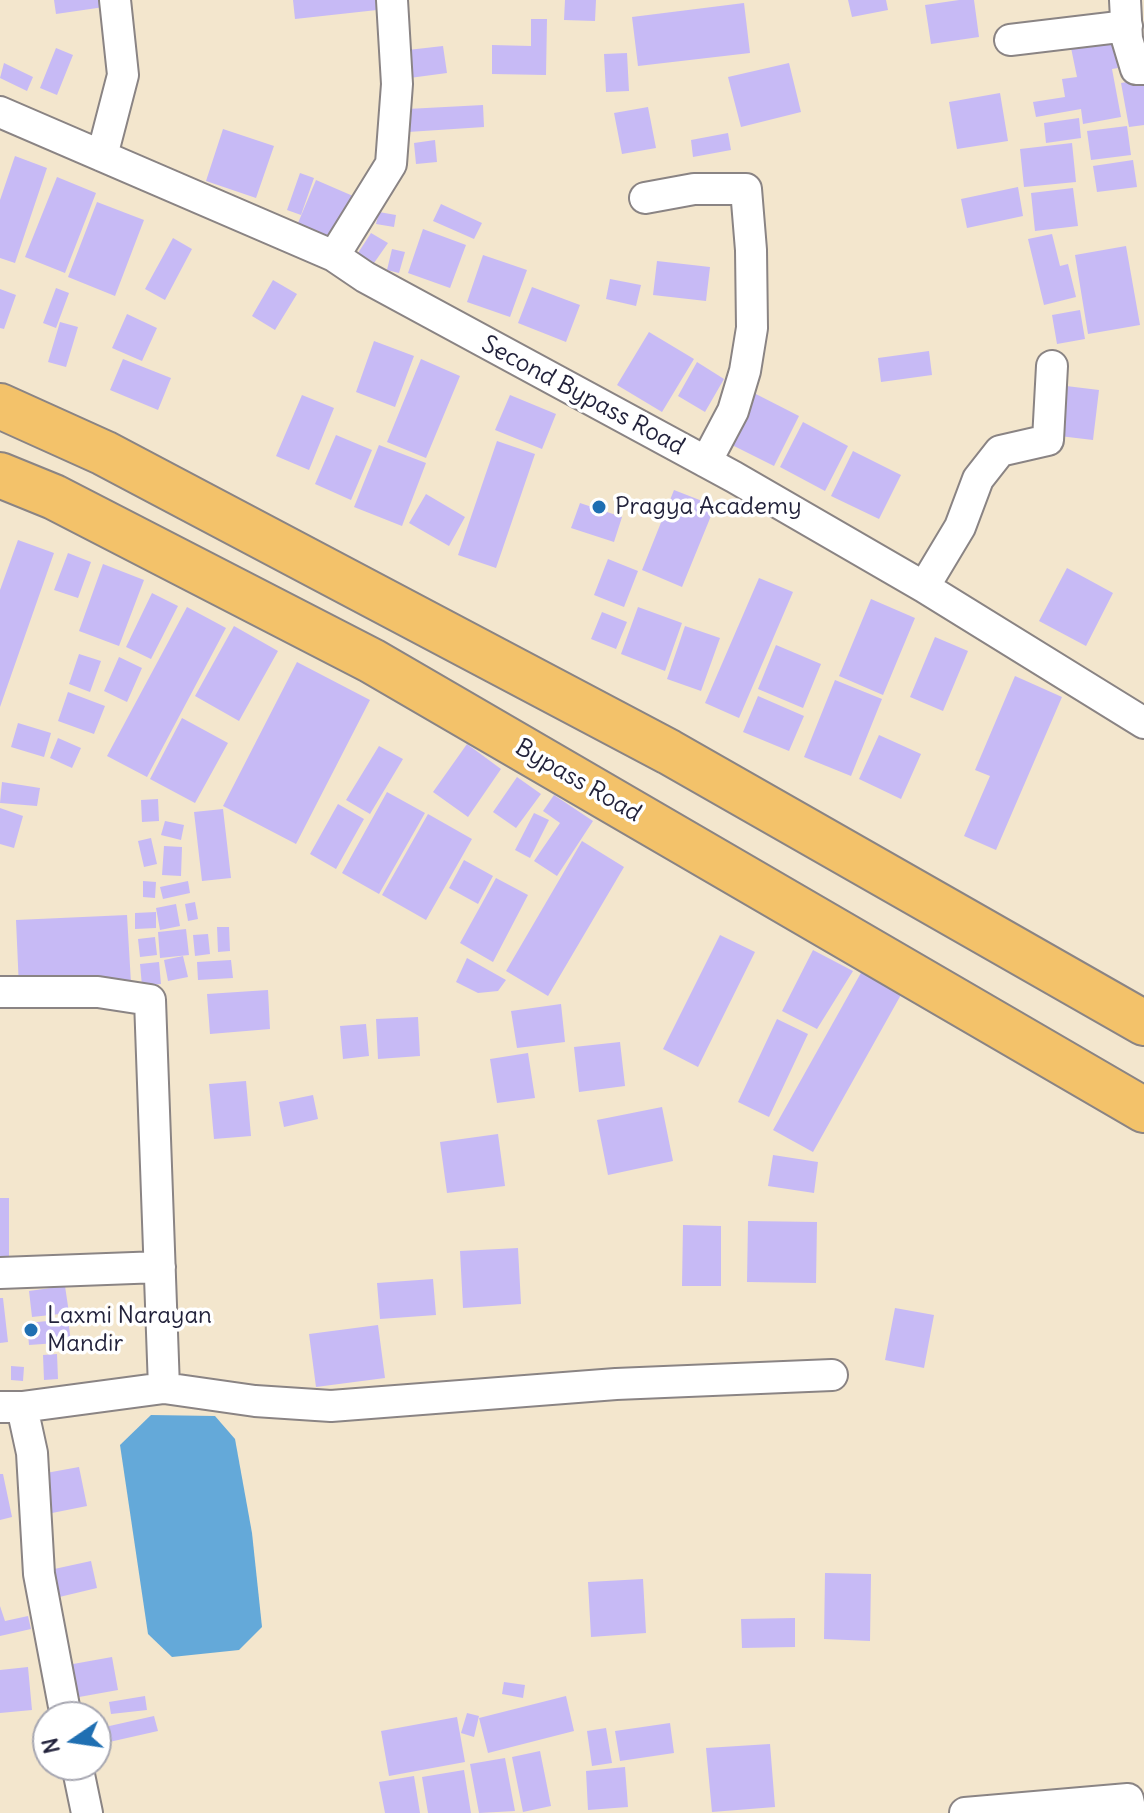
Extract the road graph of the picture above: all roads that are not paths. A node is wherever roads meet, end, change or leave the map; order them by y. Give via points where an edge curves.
1 (115, 0) edge
2 (392, 0) edge
3 (1126, 13) edge
4 (1010, 40) dead end
5 (1144, 69) edge
6 (0, 112) edge
7 (102, 156) junction
8 (645, 198) dead end
9 (334, 256) junction
10 (1052, 366) dead end
11 (0, 406) edge
12 (706, 462) junction
13 (0, 475) edge
14 (924, 587) junction
15 (1144, 723) edge
16 (0, 992) edge
17 (1144, 1023) edge
18 (1144, 1110) edge
19 (160, 1267) junction
20 (0, 1273) edge
21 (832, 1375) dead end
22 (164, 1388) junction
23 (11, 1407) edge
24 (63, 1701) edge
25 (80, 1781) edge
26 (87, 1813) edge
27 (965, 1813) edge
28 (1131, 1813) edge

1 - 7 street via 123,75
2 - 9 street via 397,84 391,164
3 - 4 street
3 - 5 street via 1136,69
6 - 7 street, Second Bypass Road
7 - 9 street, Second Bypass Road
8 - 12 street via 694,189 746,189 752,328 733,411
9 - 12 street, Second Bypass Road
10 - 14 street via 1048,440 1000,451 978,479 960,527
11 - 17 main road via 104,453 669,752
12 - 14 street, Second Bypass Road
13 - 18 main road, Bypass Road via 54,497 372,661
14 - 15 street, Second Bypass Road
16 - 19 street via 98,992 150,1000
19 - 20 street
19 - 22 street
21 - 22 street via 616,1384 331,1406
22 - 23 street
23 - 24 street via 32,1453 39,1574
25 - 26 street
27 - 28 street via 1128,1799

